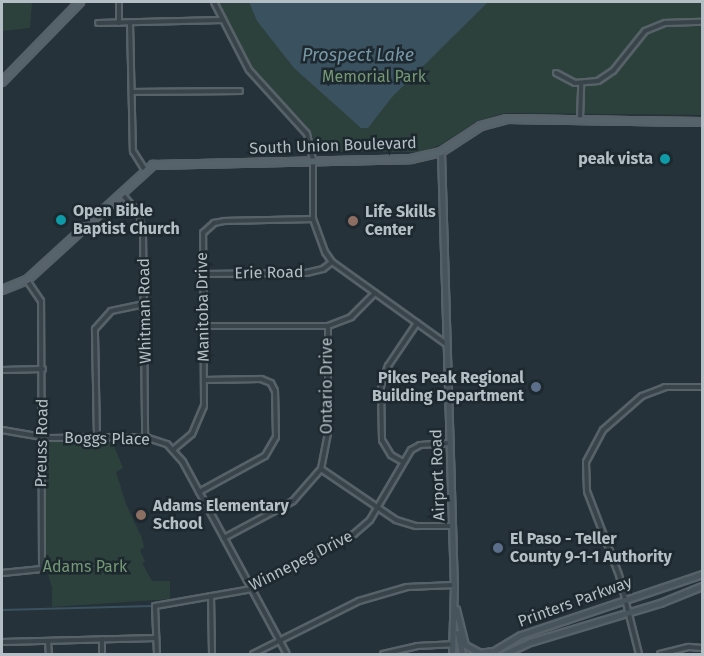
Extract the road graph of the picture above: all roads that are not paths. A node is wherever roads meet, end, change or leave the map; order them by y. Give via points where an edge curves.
1 (80, 2) edge
2 (119, 2) edge
3 (214, 2) edge
4 (223, 20) junction
5 (119, 22) junction
6 (702, 22) edge
7 (98, 23) dead end
8 (130, 23) junction
9 (556, 73) dead end
10 (2, 82) edge
11 (581, 84) junction
12 (240, 91) dead end
13 (132, 92) junction
14 (580, 119) junction
15 (702, 122) edge
16 (441, 152) junction
17 (313, 161) junction
18 (145, 170) junction
19 (121, 192) junction
20 (313, 219) junction
21 (332, 262) junction
22 (203, 274) junction
23 (27, 280) junction
24 (2, 290) edge
25 (375, 293) junction
26 (144, 304) junction
27 (417, 323) junction
28 (203, 326) junction
29 (328, 326) junction
30 (447, 344) junction
31 (43, 369) junction
32 (2, 370) edge
33 (204, 380) junction
34 (702, 387) edge
35 (2, 430) edge
36 (42, 437) junction
37 (146, 437) junction
38 (97, 438) junction
39 (450, 443) junction
40 (174, 449) junction
41 (403, 462) junction
42 (321, 469) junction
43 (199, 492) junction
44 (377, 508) junction
45 (452, 526) junction
46 (224, 538) junction
47 (2, 573) edge
48 (702, 574) edge
49 (454, 585) junction
50 (702, 586) edge
51 (251, 589) junction
52 (211, 596) junction
53 (454, 598) junction
54 (626, 599) junction
55 (629, 611) junction
56 (458, 616) junction
57 (156, 638) junction
58 (102, 639) junction
59 (48, 641) junction
60 (279, 641) junction
61 (2, 642) edge
62 (702, 648) edge
63 (453, 649) edge
64 (491, 652) edge
65 (49, 654) edge
66 (102, 654) edge
67 (157, 654) edge
68 (213, 654) edge
69 (253, 654) edge
70 (286, 654) edge
71 (383, 654) edge
72 (461, 654) edge
73 (504, 654) edge
74 (639, 654) edge
75 (660, 654) edge

1 - 10 main road
2 - 5 street
3 - 4 street
4 - 8 street
4 - 17 street via 249,70 307,134
5 - 7 street
5 - 8 street
6 - 11 street via 671,22 653,27 637,38 606,77
8 - 13 street
9 - 11 street
11 - 14 street
12 - 13 street
13 - 18 street via 133,151
14 - 15 main road, South Union Boulevard
14 - 16 main road, South Union Boulevard via 501,119 481,126
16 - 17 main road, South Union Boulevard via 411,159
16 - 30 main road, Airport Road
17 - 18 main road, South Union Boulevard via 167,163
17 - 20 street
18 - 19 main road, South Union Boulevard
19 - 23 main road, South Union Boulevard
19 - 26 street, Whitman Road via 141,222
20 - 21 street via 319,241
20 - 22 street, Manitoba Drive via 214,223 203,233
21 - 22 street, Erie Road via 306,273
21 - 25 street
22 - 28 street, Manitoba Drive
23 - 24 main road, South Union Boulevard
23 - 31 street, Preuss Road via 41,301
25 - 27 street
25 - 29 street via 351,317
26 - 37 street, Whitman Road
26 - 38 street via 111,311 95,329
27 - 30 street
27 - 41 street via 388,366 381,386 382,440 391,455
28 - 29 street
28 - 33 street, Manitoba Drive
29 - 42 street, Ontario Drive via 328,433
30 - 39 main road, Airport Road
31 - 32 street
31 - 36 street, Preuss Road
33 - 40 street, Manitoba Drive via 201,418 192,434
33 - 43 street via 261,379 271,383 276,437 265,456
34 - 54 street via 665,387 642,396 603,430 588,456 586,491
35 - 36 street, Boggs Place
36 - 38 street, Boggs Place
36 - 47 street, Preuss Road via 42,569
37 - 38 street, Boggs Place
37 - 40 street, Boggs Place
39 - 41 street, Winnepeg Drive via 420,445
39 - 45 main road, Airport Road
40 - 43 street
41 - 44 street, Winnepeg Drive
42 - 44 street
42 - 46 street via 293,501
43 - 46 street
44 - 45 street via 405,524
44 - 51 street, Winnepeg Drive via 354,534
45 - 49 main road, Airport Road
46 - 51 street
48 - 54 main road, Printers Parkway
49 - 53 main road, Airport Road
49 - 60 street via 376,594 344,606
50 - 55 main road, Printers Parkway
51 - 52 street, Winnepeg Drive
51 - 60 street
52 - 57 street, Winnepeg Drive via 155,606
52 - 68 street
53 - 56 main road, Printers Parkway
53 - 63 main road, Airport Road
54 - 55 street
54 - 64 main road, Printers Parkway via 521,635
55 - 73 main road, Printers Parkway
55 - 74 street
56 - 64 main road, Printers Parkway via 461,637 468,648
56 - 72 main road
57 - 58 street
57 - 67 street, Winnepeg Drive
58 - 59 street
58 - 66 street
59 - 61 street
59 - 65 street
60 - 69 street
60 - 70 street
62 - 75 street
63 - 71 street via 417,646
63 - 72 main road

